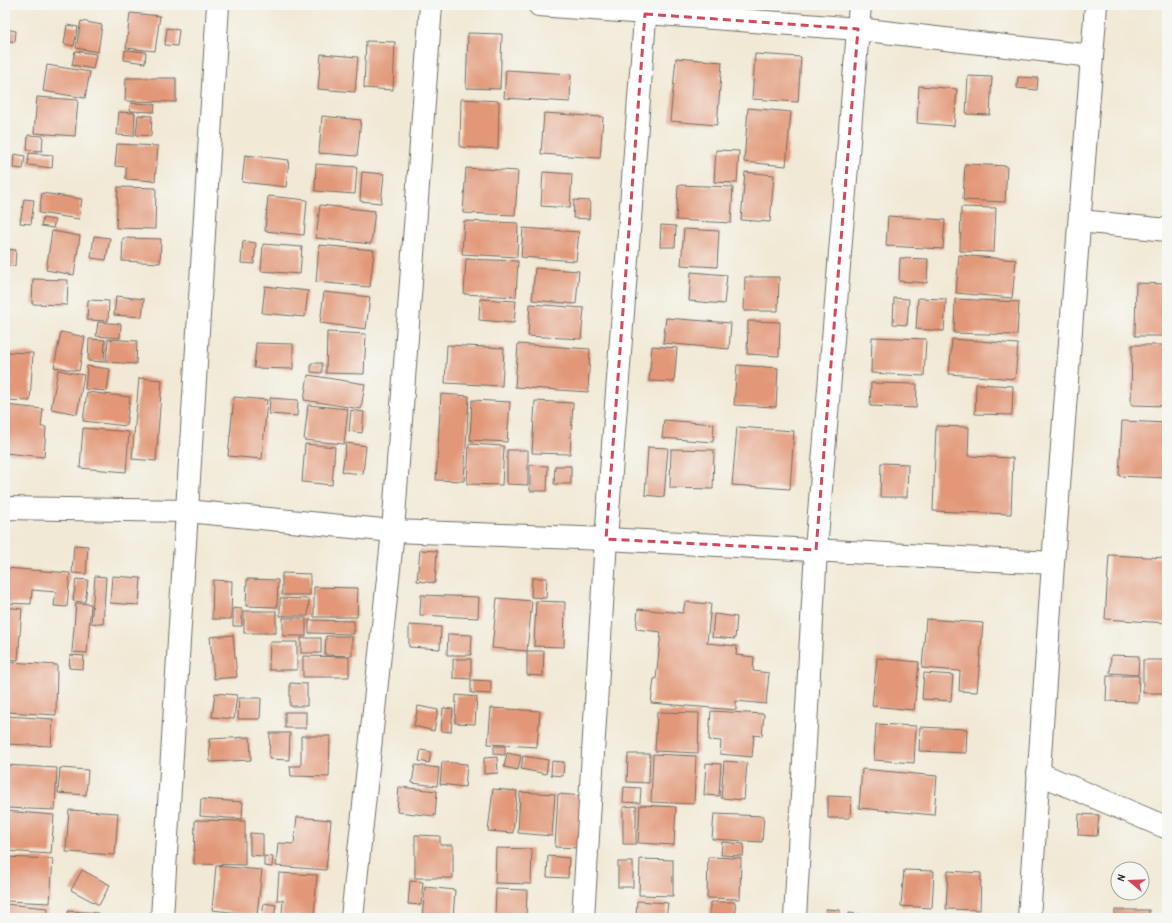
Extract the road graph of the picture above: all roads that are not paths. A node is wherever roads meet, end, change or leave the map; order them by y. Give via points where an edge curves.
1 (218, 5) edge
2 (431, 5) edge
3 (539, 5) edge
4 (860, 5) edge
5 (1096, 5) edge
6 (645, 9) edge
7 (858, 29) junction
8 (1092, 56) junction
9 (1080, 222) junction
10 (1167, 230) edge
11 (5, 508) edge
12 (187, 511) junction
13 (393, 531) junction
14 (606, 539) junction
15 (816, 550) junction
16 (1053, 563) junction
17 (1038, 773) junction
18 (1167, 827) edge
19 (162, 918) edge
20 (352, 918) edge
21 (583, 918) edge
22 (795, 918) edge
23 (1029, 918) edge

1 - 12 street
2 - 13 street
3 - 6 street
4 - 7 street
5 - 8 street
6 - 7 street
6 - 14 street
7 - 8 street
7 - 15 street
8 - 9 street
9 - 10 street
9 - 16 street
11 - 12 street
12 - 13 street
12 - 19 street
13 - 14 street
13 - 20 street
14 - 15 street
14 - 21 street
15 - 16 street
15 - 22 street
16 - 17 street
17 - 18 street
17 - 23 street

